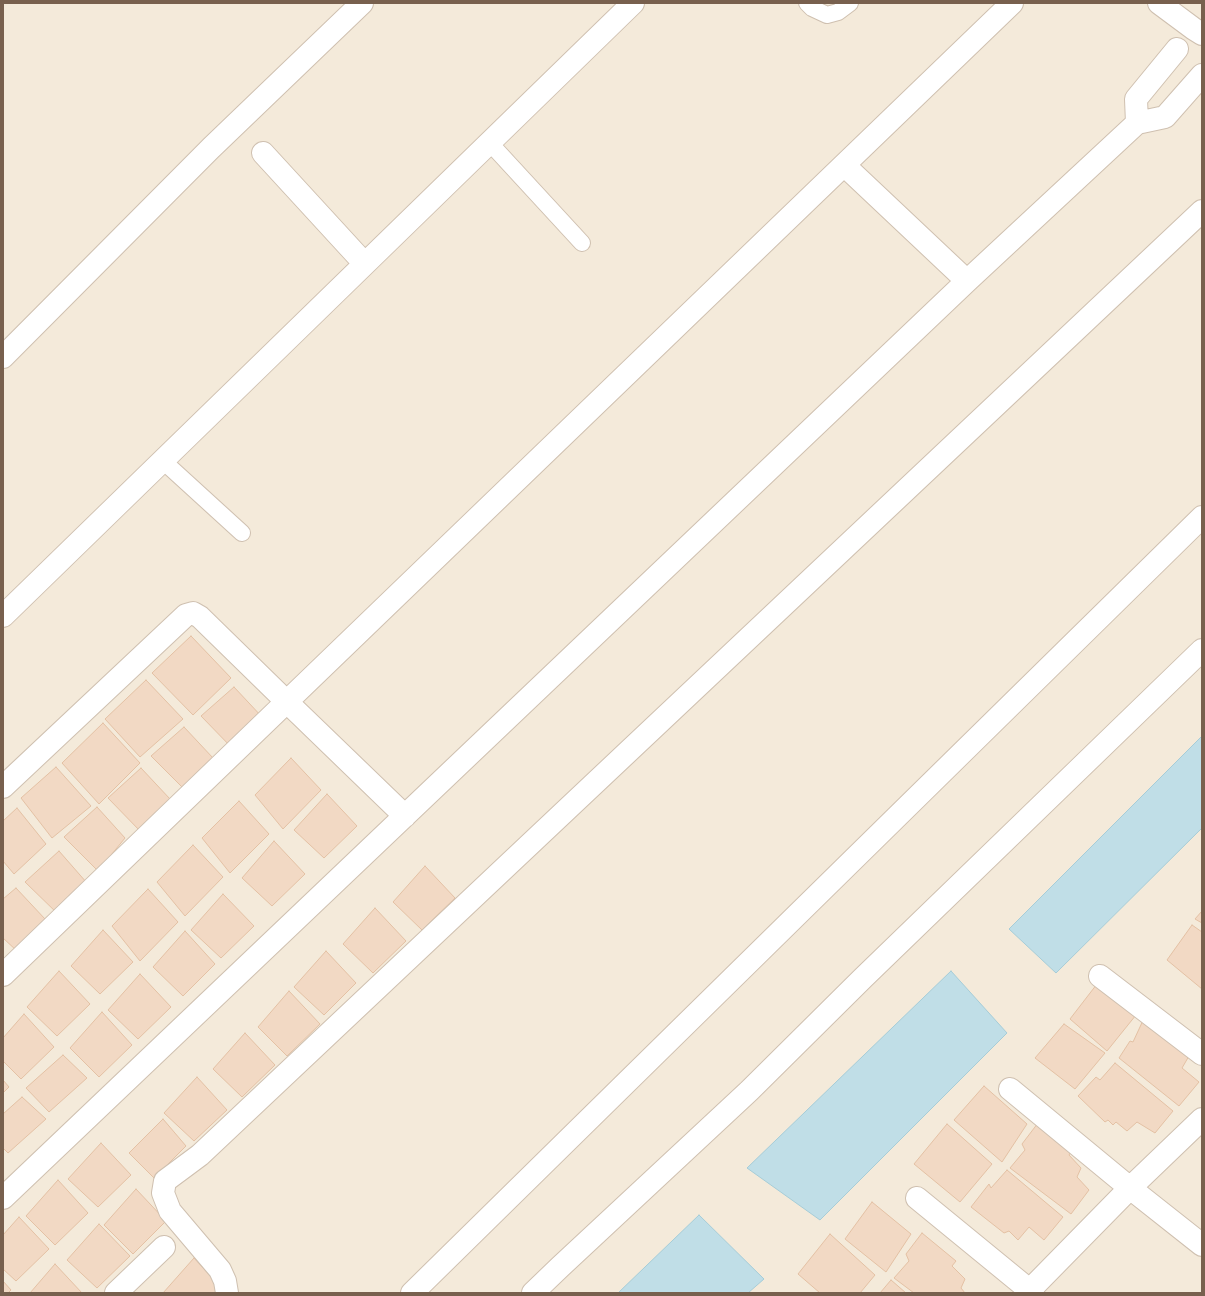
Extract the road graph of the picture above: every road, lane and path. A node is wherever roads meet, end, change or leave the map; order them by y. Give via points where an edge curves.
1 (362, 3) edge
2 (633, 3) edge
3 (807, 3) edge
4 (850, 3) edge
5 (1012, 3) edge
6 (1159, 3) edge
7 (1189, 38) edge
8 (1202, 75) edge
9 (1137, 124) junction
10 (489, 142) junction
11 (263, 153) dead end
12 (844, 165) junction
13 (1202, 211) edge
14 (582, 243) dead end
15 (364, 263) junction
16 (967, 281) junction
17 (3, 358) edge
18 (162, 460) junction
19 (1202, 517) edge
20 (242, 534) dead end
21 (3, 616) edge
22 (1202, 650) edge
23 (287, 702) junction
24 (3, 787) edge
25 (405, 816) junction
26 (3, 976) edge
27 (1100, 976) dead end
28 (1202, 1054) edge
29 (1010, 1089) dead end
30 (1202, 1119) edge
31 (1130, 1188) junction
32 (3, 1198) edge
33 (917, 1198) dead end
34 (1202, 1245) edge
35 (164, 1247) dead end
36 (1030, 1292) edge
37 (116, 1293) edge
38 (227, 1293) edge
39 (412, 1293) edge
40 (533, 1293) edge

1 - 17 street via 206,153
2 - 10 street
3 - 4 lane via 827,15 838,12
5 - 12 street
6 - 7 street
7 - 9 street via 1136,99
8 - 9 street via 1165,117
9 - 16 street
10 - 14 lane
10 - 15 street
11 - 15 street
12 - 16 street
12 - 23 street
13 - 38 street via 206,1150 165,1181 163,1192 170,1212 220,1270
15 - 18 street
16 - 25 street
18 - 20 lane
18 - 21 street
19 - 39 street
22 - 40 street via 749,1091
23 - 24 street via 200,617 186,615
23 - 25 street
23 - 26 street
25 - 32 street
27 - 28 street
29 - 31 street
30 - 31 street
31 - 34 street
31 - 36 street
33 - 36 street
35 - 37 street

